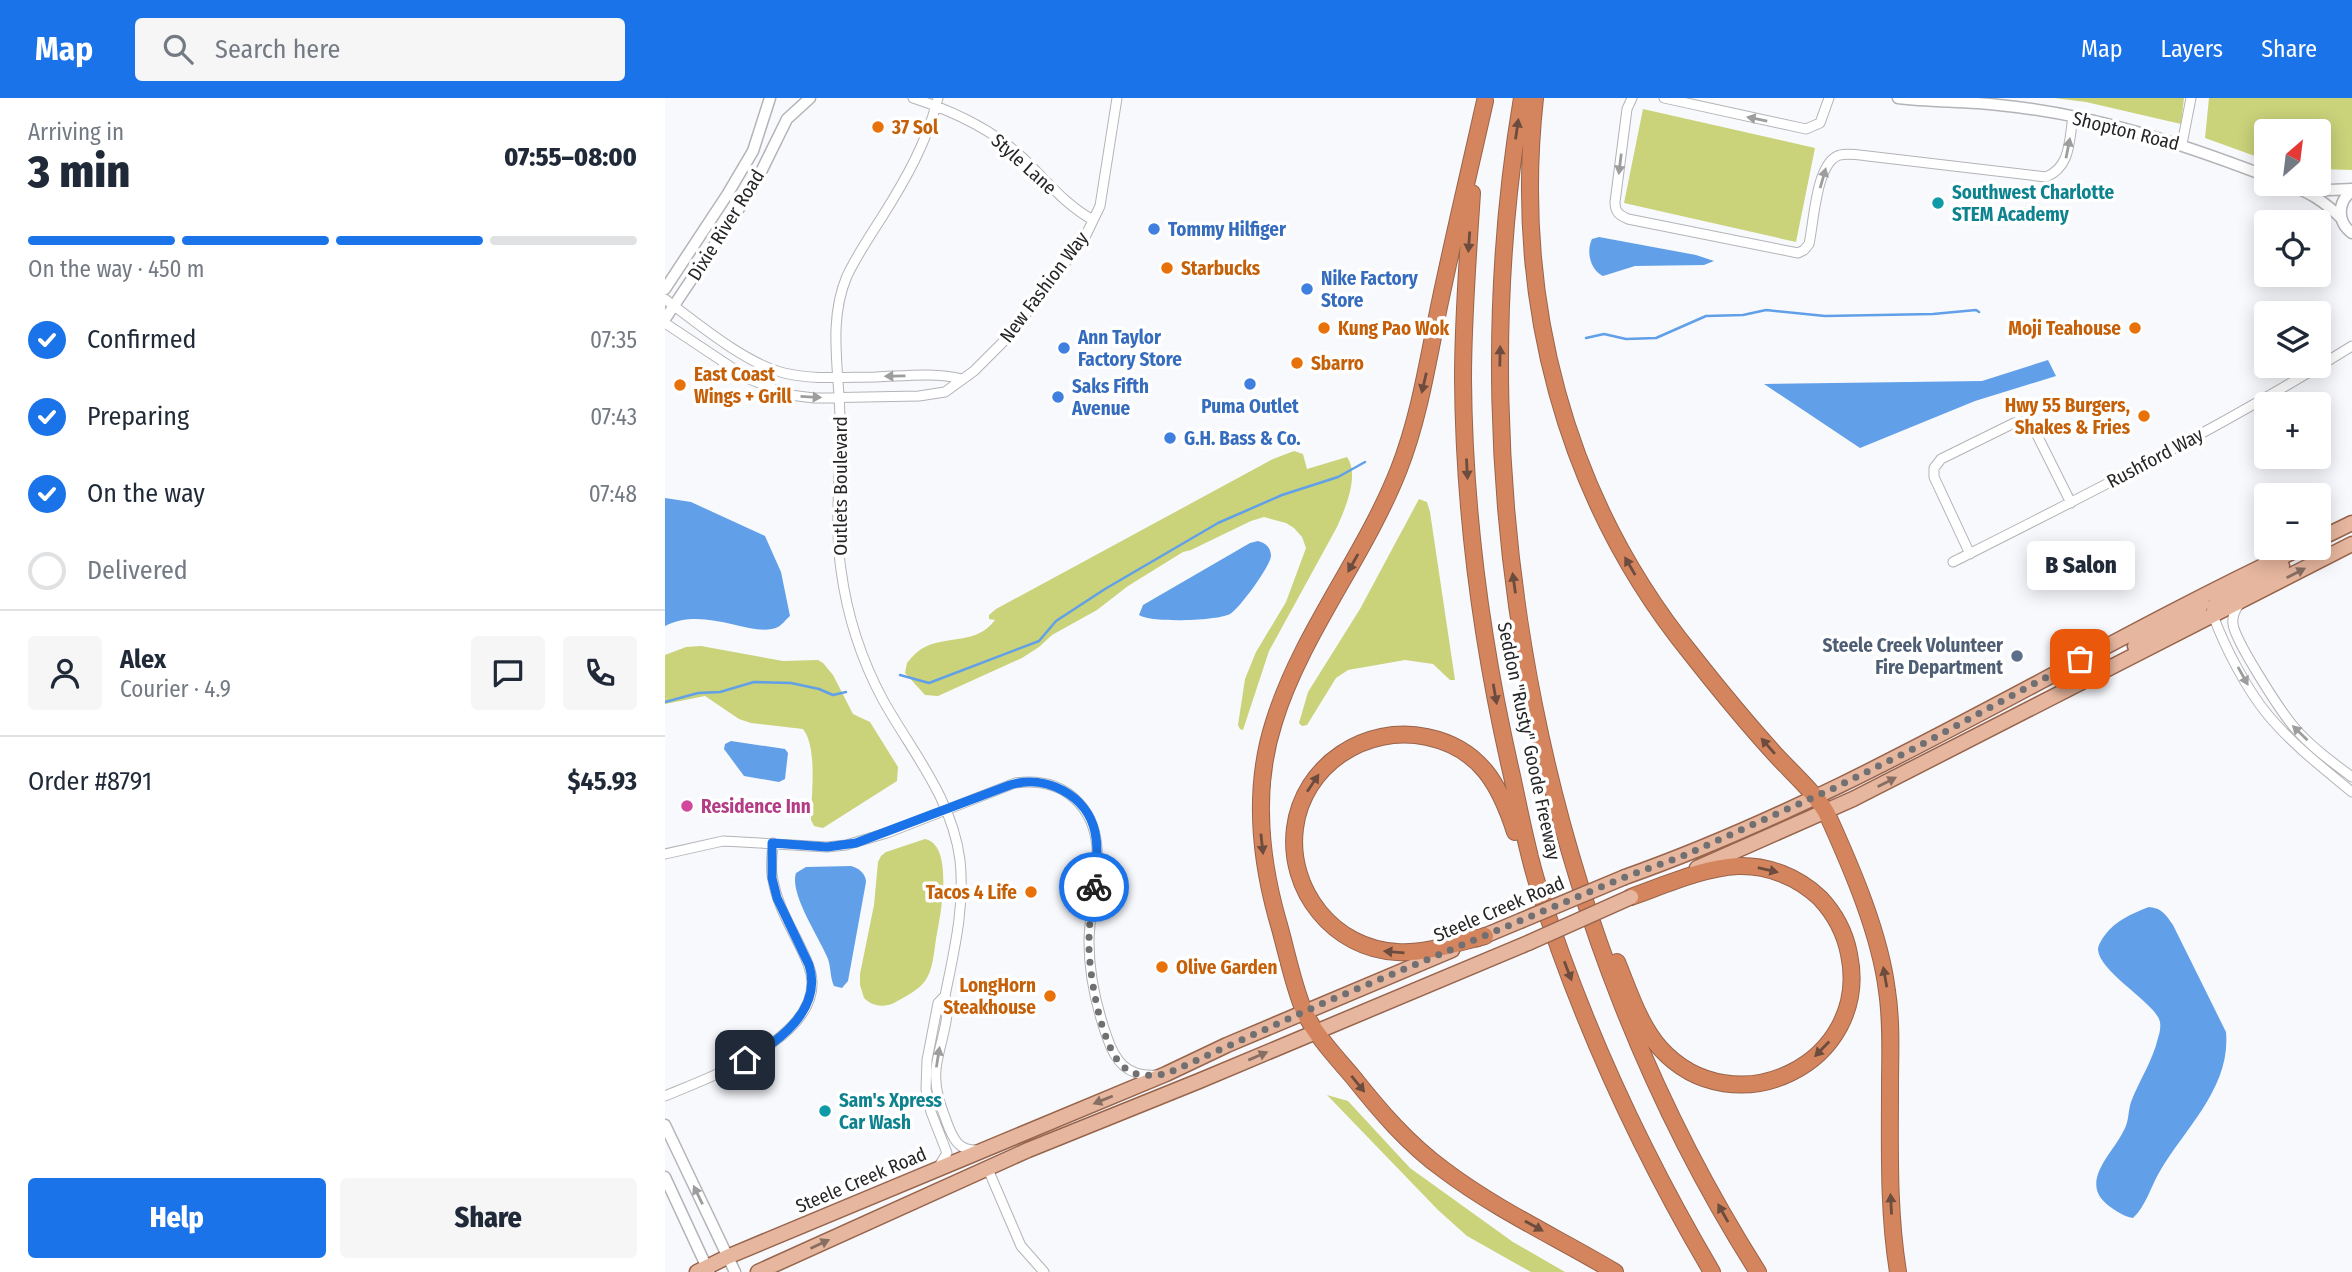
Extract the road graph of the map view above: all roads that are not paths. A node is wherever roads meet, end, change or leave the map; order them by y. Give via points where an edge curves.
1 (770, 98) edge
2 (810, 98) edge
3 (913, 98) edge
4 (1117, 98) edge
5 (1522, 98) edge
6 (1535, 98) edge
7 (1632, 98) edge
8 (1664, 98) edge
9 (1829, 98) edge
10 (1898, 98) edge
11 (2191, 98) edge
12 (1485, 99) edge
13 (937, 102) edge
14 (2073, 117) junction
15 (2182, 144) junction
16 (2254, 171) edge
17 (2331, 190) edge
18 (2352, 190) edge
19 (2315, 196) edge
20 (2341, 218) junction
21 (1093, 220) junction
22 (2352, 233) edge
23 (665, 289) edge
24 (670, 302) edge
25 (665, 321) edge
26 (2352, 346) edge
27 (838, 377) junction
28 (962, 379) junction
29 (839, 397) junction
30 (2071, 503) junction
31 (2352, 523) edge
32 (2331, 534) edge
33 (2352, 544) edge
34 (1970, 554) junction
35 (2277, 560) edge
36 (2291, 560) edge
37 (1953, 562) dead end
38 (2201, 598) junction
39 (2240, 601) junction
40 (2213, 615) junction
41 (2077, 684) junction
42 (2352, 777) edge
43 (2352, 792) edge
44 (1813, 797) junction
45 (947, 810) junction
46 (1826, 812) junction
47 (1567, 842) junction
48 (772, 843) junction
49 (665, 854) edge
50 (1538, 883) junction
51 (1631, 897) junction
52 (1485, 936) junction
53 (945, 996) junction
54 (1305, 1012) junction
55 (1316, 1031) junction
56 (1166, 1074) junction
57 (665, 1096) edge
58 (665, 1125) edge
59 (1037, 1126) junction
60 (982, 1149) junction
61 (987, 1167) junction
62 (937, 1168) junction
63 (665, 1177) edge
64 (727, 1256) junction
65 (704, 1270) edge
66 (736, 1272) edge
67 (758, 1272) edge
68 (1044, 1272) edge
69 (1615, 1272) edge
70 (1711, 1272) edge
71 (1758, 1272) edge
72 (1898, 1272) edge

1 - 23 street, Dixie River Road via 753,151
2 - 24 street, Dixie River Road via 786,119 754,186
3 - 13 street, Style Lane
4 - 21 street, New Fashion Way via 1100,206
47 -> 5 highway, Seddon "Rusty" Goode Freeway via 1521,633 1504,494 1502,278
44 -> 6 highway via 1663,619 1613,537 1583,473 1556,395 1534,277 1530,164
7 -> 14 street via 1615,202 1620,216 1798,253 1809,244 1821,180 1832,159 1868,156 2046,177 2064,162
9 -> 8 street via 1820,123 1806,129
10 - 14 street, Shopton Road via 2000,105
11 - 15 street
12 -> 50 highway, Seddon "Rusty" Goode Freeway via 1473,190 1464,330 1468,497 1500,724
12 -> 54 highway via 1409,441 1369,533 1288,684 1268,745 1261,794 1262,851
13 - 21 street, Style Lane via 1003,142 1076,211
13 - 27 street, Outlets Boulevard via 920,152 843,288 836,323
14 - 15 street, Shopton Road
15 - 16 street, Shopton Road
17 - 18 street
18 - 20 street via 2344,199
19 - 20 street
20 - 22 street
21 - 28 street, New Fashion Way via 1010,335
24 - 25 street, Dixie River Road
24 - 27 street via 763,366 799,376
25 -> 29 street, New Fashion Way via 765,387 801,397
26 - 30 street, Rushford Way
28 -> 27 street via 941,375
27 - 29 street, Outlets Boulevard
28 - 29 street, New Fashion Way via 945,392 929,395
29 - 45 street, Outlets Boulevard via 838,541 851,622 874,682
30 - 34 street, Rushford Way
30 - 34 street via 2035,430 2024,422 1953,453 1937,463 1934,477
31 - 32 main road
39 -> 33 main road, Steele Creek Road
34 - 37 street, Rushford Way
35 - 38 main road, Steele Creek Road
36 - 40 main road via 2222,599
38 - 41 main road via 2198,610 2155,632
38 - 44 main road, Steele Creek Road
39 - 40 main road, Steele Creek Road
42 -> 39 street via 2295,729 2277,705 2233,626
40 - 41 main road, Steele Creek Road
40 -> 43 street via 2266,713
46 -> 41 main road, Steele Creek Road
44 - 46 highway
44 - 52 main road, Steele Creek Road, bridge via 1683,856
45 - 48 street via 846,845
45 - 53 street, Outlets Boulevard via 960,858 962,896
45 - 56 street via 1026,782 1053,786 1077,801 1092,822 1097,842 1089,954 1108,1040 1124,1068 1138,1075
46 - 51 main road, Steele Creek Road
72 -> 46 highway via 1890,1200 1888,993 1875,935
51 -> 47 highway via 1706,872 1741,866 1774,871 1801,884 1832,913 1848,949 1851,988 1834,1036 1804,1066 1769,1082 1728,1084 1679,1065 1644,1025
71 -> 47 highway, Seddon "Rusty" Goode Freeway via 1699,1170 1654,1078 1616,989
48 - 49 street via 723,841
48 - 57 street via 772,878 812,974 810,998 771,1045
52 -> 50 highway via 1427,951 1394,952 1346,937 1322,917 1300,878 1294,845 1304,797 1325,766 1352,746 1397,734 1430,737 1459,749 1480,764 1500,790
50 -> 70 highway, Seddon "Rusty" Goode Freeway via 1614,1087
51 - 55 main road, Steele Creek Road, bridge
52 - 54 main road, Steele Creek Road
60 -> 53 street, Outlets Boulevard via 969,1150 957,1143 938,1097 935,1072 948,1007
53 - 62 street, Outlets Boulevard via 938,1003 926,1068 927,1096 947,1153
54 - 55 highway
54 - 56 main road, Steele Creek Road
61 -> 55 main road, Steele Creek Road
55 -> 69 highway via 1420,1152 1492,1202
56 -> 59 main road, Steele Creek Road
64 -> 58 street
59 - 60 main road, Steele Creek Road
59 - 61 main road via 1033,1138 987,1159
60 - 62 main road, Steele Creek Road
67 -> 61 main road, Steele Creek Road
61 - 68 street via 1021,1246
62 - 64 main road, Steele Creek Road
63 - 65 street
64 - 65 main road, Steele Creek Road
64 - 66 street

